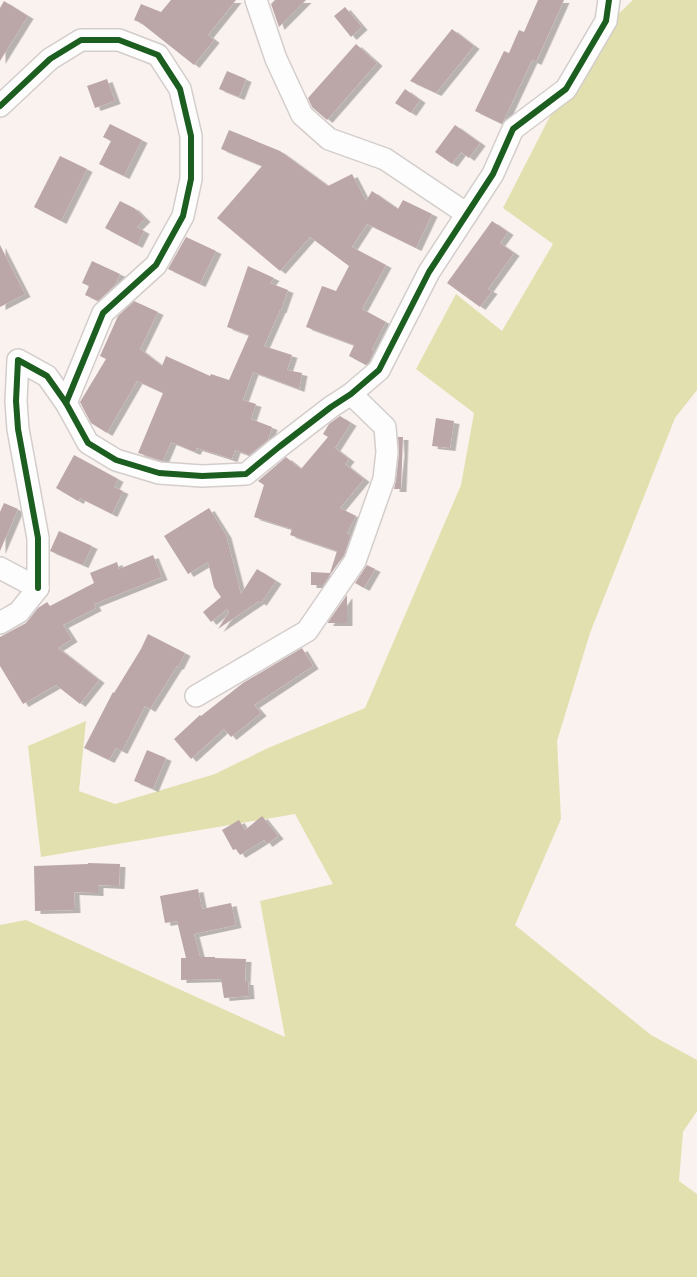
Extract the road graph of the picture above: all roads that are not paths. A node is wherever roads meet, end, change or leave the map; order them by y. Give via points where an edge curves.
1 (256, 0) edge
2 (609, 0) edge
3 (0, 106) edge
4 (467, 214) junction
5 (9, 363) edge
6 (352, 394) junction
7 (66, 404) junction
8 (0, 417) edge
9 (18, 428) junction
10 (0, 568) edge
11 (38, 588) junction
12 (0, 623) edge
13 (196, 696) dead end

1 - 4 street via 276,59 302,116 329,139 385,159
2 - 4 street via 606,21 566,89 513,129 493,174
3 - 7 street via 50,59 81,40 119,40 158,55 180,89 191,136 191,179 184,216 156,265 103,313
4 - 6 street via 429,272 379,370
5 - 7 street via 48,376
5 - 9 street
6 - 7 street via 246,474 202,476 158,473 116,460 88,443
6 - 13 street via 385,426 387,452 384,479 355,561 307,632
8 - 9 street
9 - 11 street via 38,538
10 - 11 street
11 - 12 street via 19,612

